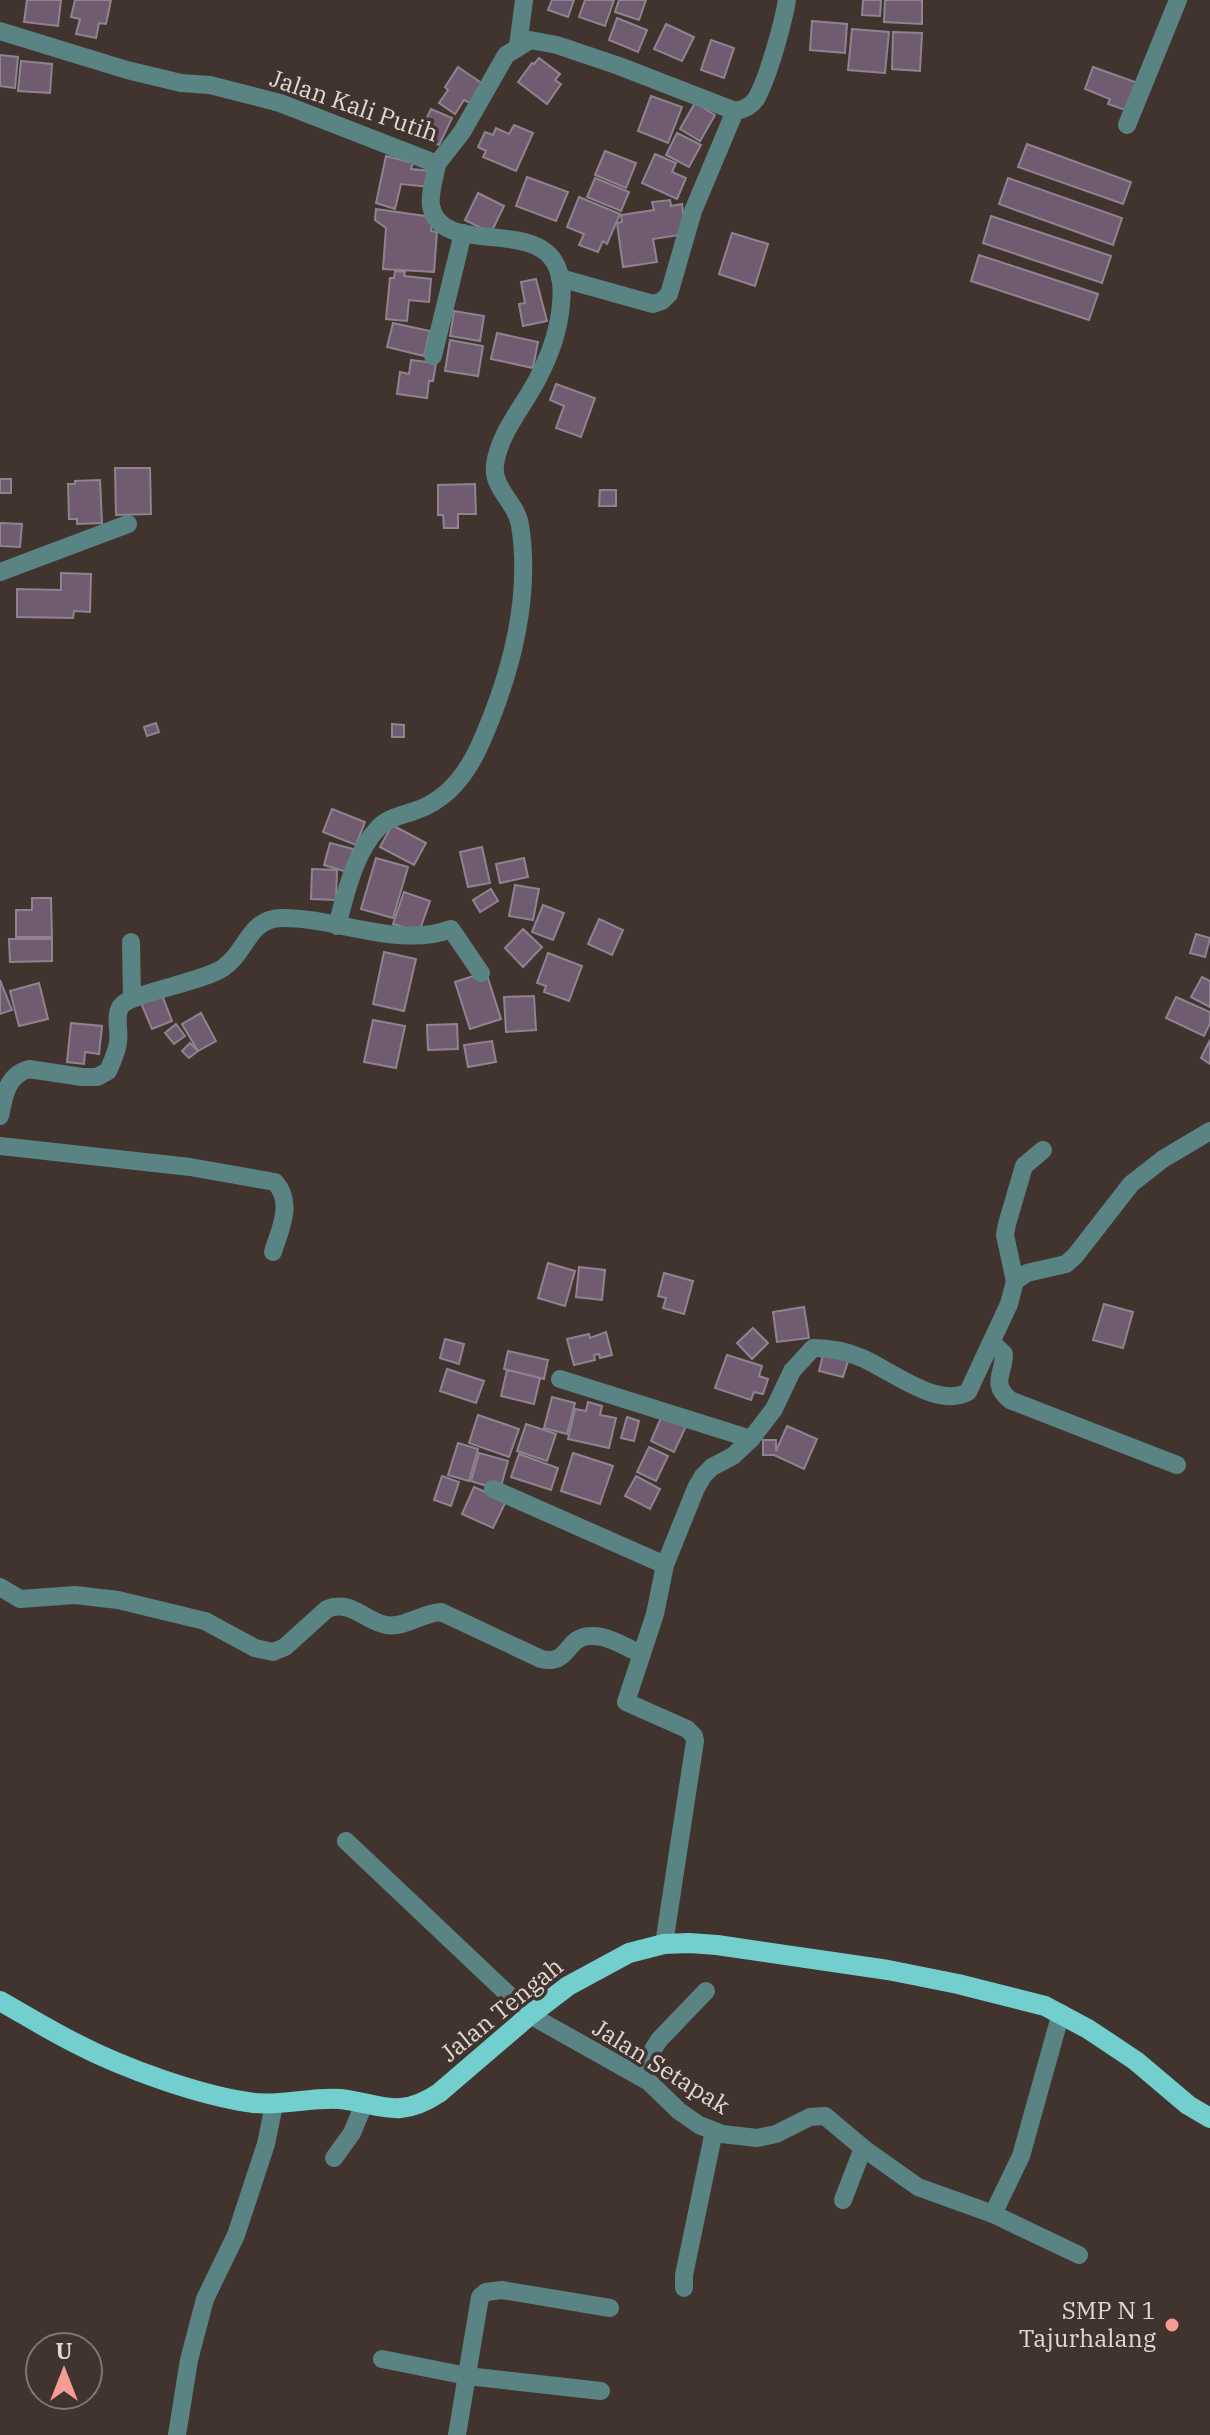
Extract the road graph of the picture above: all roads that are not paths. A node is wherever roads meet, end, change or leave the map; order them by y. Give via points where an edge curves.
1 (524, 0) edge
2 (787, 0) edge
3 (1178, 0) edge
4 (0, 31) edge
5 (518, 46) junction
6 (735, 111) junction
7 (1127, 125) dead end
8 (437, 164) junction
9 (463, 233) junction
10 (560, 278) junction
11 (433, 356) dead end
12 (128, 524) dead end
13 (0, 572) edge
14 (337, 926) junction
15 (131, 942) dead end
16 (481, 973) dead end
17 (132, 998) junction
18 (0, 1117) edge
19 (1210, 1131) edge
20 (0, 1147) edge
21 (1043, 1150) dead end
22 (273, 1252) dead end
23 (1015, 1281) junction
24 (992, 1343) junction
25 (560, 1379) dead end
26 (751, 1439) junction
27 (1177, 1465) dead end
28 (493, 1489) dead end
29 (665, 1565) junction
30 (0, 1587) edge
31 (641, 1654) junction
32 (346, 1841) dead end
33 (664, 1944) junction
34 (706, 1991) dead end
35 (0, 2001) edge
36 (1061, 2013) junction
37 (530, 2015) junction
38 (637, 2075) junction
39 (364, 2104) junction
40 (274, 2105) junction
41 (1210, 2118) edge
42 (714, 2131) junction
43 (863, 2148) junction
44 (334, 2158) dead end
45 (843, 2200) dead end
46 (993, 2214) junction
47 (1079, 2255) dead end
48 (684, 2288) dead end
49 (610, 2308) dead end
50 (382, 2359) dead end
51 (467, 2376) junction
52 (601, 2391) dead end
53 (182, 2433) edge
54 (457, 2435) edge

1 - 5 street
2 - 6 street via 755,101
3 - 7 street
4 - 8 street, Jalan Kali Putih via 127,70 280,103
5 - 6 street via 530,40 557,45
5 - 8 street, Jalan Kali Putih via 506,55 462,132
6 - 10 street via 693,211 669,294 662,301 653,304
8 - 9 street via 434,215
9 - 10 street via 541,247 554,260
9 - 11 street
10 - 14 street via 556,335 495,465 498,484 519,520 524,569 514,645 496,703 479,748 453,787 440,799 380,825 372,836 350,880
12 - 13 street
14 - 16 street via 418,936 451,929
14 - 17 street via 279,918 261,922 223,968
15 - 17 street
17 - 18 street via 117,1012 119,1040 108,1071 97,1077 21,1072 8,1087
18 - 20 street
19 - 23 street via 1131,1184 1066,1264
20 - 22 street via 190,1167 275,1182 286,1207
21 - 23 street via 1024,1166 1007,1224
23 - 24 street
24 - 26 street via 968,1392 953,1397 931,1392 863,1358 813,1348 792,1371 774,1409
24 - 27 street via 1004,1354 999,1382 1010,1400
25 - 26 street
26 - 29 street via 703,1476
28 - 29 street
29 - 31 street
30 - 31 street via 20,1599 75,1595 131,1603 205,1621 273,1652 336,1606 397,1626 441,1612 551,1661 590,1635
31 - 33 street via 626,1702 687,1729 695,1741
32 - 37 street, Jalan Setapak
33 - 36 main road, Jalan Tengah via 717,1945 888,1970
33 - 37 main road, Jalan Tengah via 609,1963
34 - 38 street via 659,2040
35 - 40 main road, Jalan Tengah via 78,2045 175,2083
36 - 41 main road, Jalan Tengah
36 - 46 street via 1021,2156
37 - 38 street, Jalan Setapak
37 - 39 main road, Jalan Tengah via 425,2102 393,2109
38 - 42 street, Jalan Setapak via 679,2111
39 - 40 main road, Jalan Tengah via 320,2099
39 - 44 street
40 - 53 street via 236,2235 205,2299 189,2360
42 - 43 street, Jalan Setapak via 757,2138 818,2115
42 - 48 street
43 - 45 street
43 - 46 street, Jalan Setapak via 918,2187
46 - 47 street, Jalan Setapak
49 - 51 street via 502,2290 486,2292 478,2305
50 - 51 street
51 - 52 street
51 - 54 street

